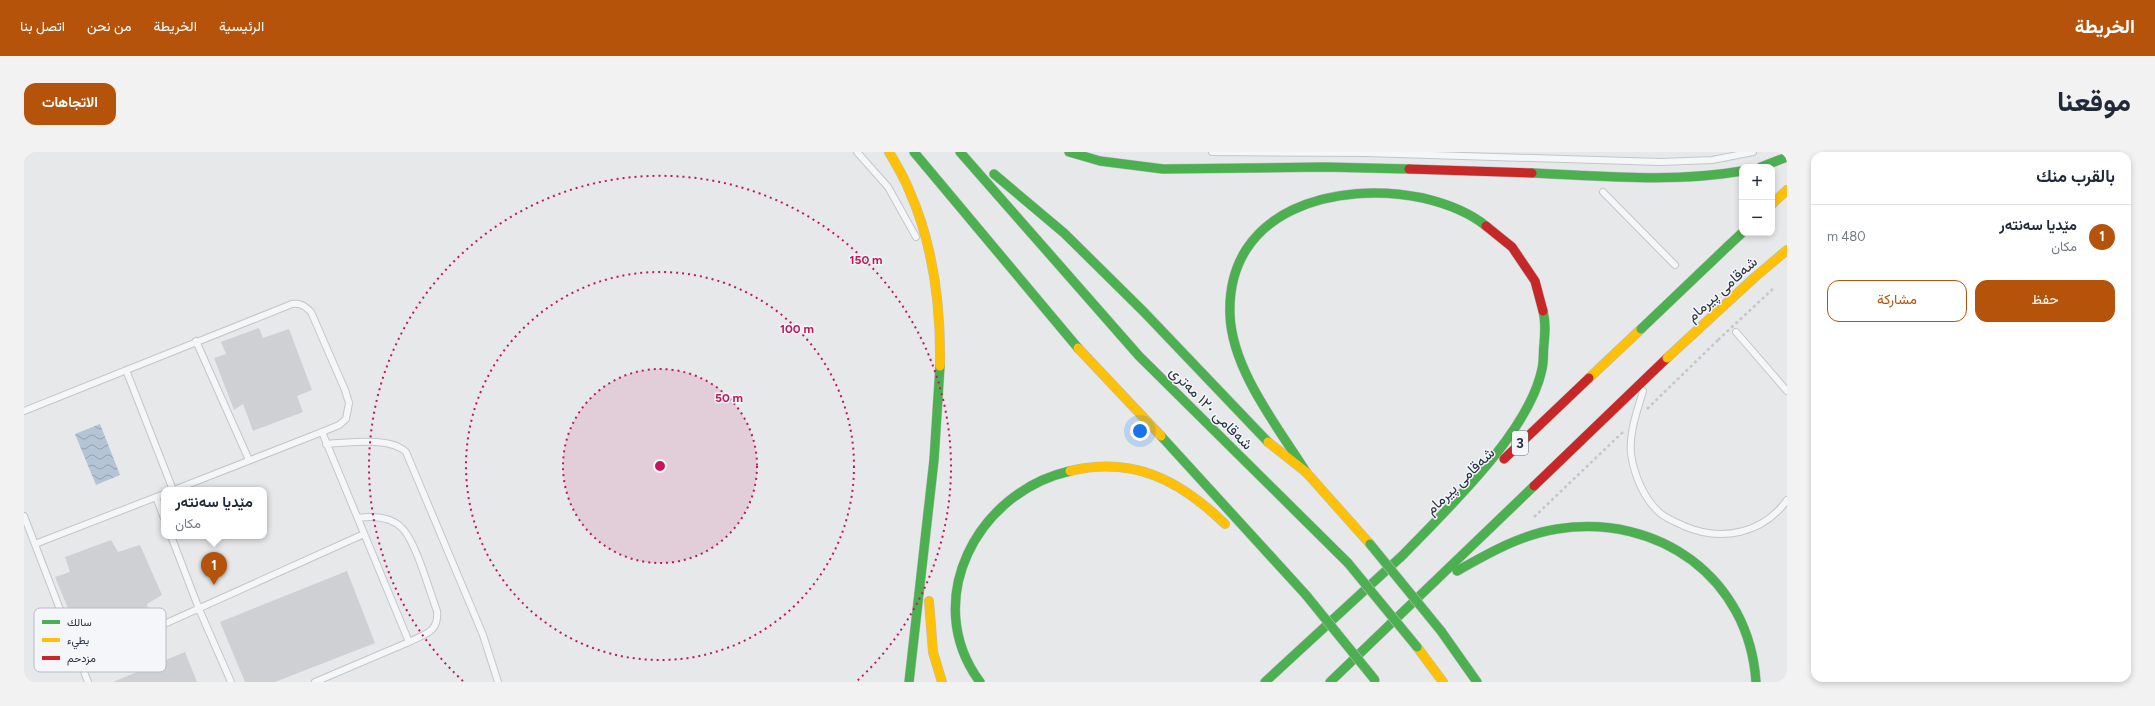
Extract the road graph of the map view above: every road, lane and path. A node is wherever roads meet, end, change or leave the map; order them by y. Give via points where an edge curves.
1 (857, 152) edge
2 (889, 152) edge
3 (914, 152) edge
4 (960, 152) edge
5 (969, 152) edge
6 (1069, 152) edge
7 (1212, 152) edge
8 (1753, 152) edge
9 (1787, 157) edge
10 (1769, 164) edge
11 (1739, 172) edge
12 (1787, 190) edge
13 (1602, 192) dead end
14 (1775, 201) edge
15 (1739, 235) edge
16 (1787, 250) edge
17 (1675, 265) dead end
18 (1775, 287) dead end
19 (941, 324) junction
20 (1736, 332) dead end
21 (196, 341) junction
22 (126, 370) junction
23 (1648, 376) junction
24 (1787, 391) edge
25 (24, 411) edge
26 (1634, 422) junction
27 (322, 432) junction
28 (326, 444) junction
29 (249, 460) junction
30 (1306, 472) junction
31 (173, 487) edge
32 (182, 487) edge
33 (161, 495) edge
34 (156, 497) junction
35 (1787, 500) edge
36 (161, 510) edge
37 (24, 516) edge
38 (358, 518) junction
39 (1532, 519) dead end
40 (1233, 532) dead end
41 (364, 534) junction
42 (172, 539) edge
43 (35, 544) junction
44 (926, 546) junction
45 (1400, 558) junction
46 (1430, 586) junction
47 (59, 608) edge
48 (199, 609) junction
49 (166, 624) edge
50 (1314, 626) dead end
51 (1309, 641) junction
52 (1327, 641) dead end
53 (409, 642) junction
54 (1340, 657) dead end
55 (1262, 671) dead end
56 (84, 672) edge
57 (1352, 673) dead end
58 (1476, 680) edge
59 (1376, 681) edge
60 (88, 682) edge
61 (231, 682) edge
62 (315, 682) edge
63 (498, 682) edge
64 (909, 682) edge
65 (942, 682) edge
66 (980, 682) edge
67 (1265, 682) edge
68 (1330, 682) edge
69 (1443, 682) edge
70 (1756, 682) edge

1 - 19 lane via 888,187 914,231 924,254
2 - 19 highway via 909,187 924,224 936,276
3 - 59 highway, bridge via 1088,358 1306,595
4 - 69 highway, شەقامی ١٢٠ مەتری, bridge via 1139,356 1348,563
5 - 30 highway via 1064,233 1143,310 1269,443
6 - 11 highway via 1083,157 1167,170 1323,167 1667,178 1713,176
7 - 8 lane via 1366,153 1661,162 1712,160
9 - 10 highway
12 - 14 highway
13 - 17 lane
15 - 45 highway, شەقامی پیرمام / 3, bridge
16 - 23 highway, شەقامی پیرمام, bridge
18 - 26 path, bridge
19 - 44 highway via 940,402
20 - 24 lane
21 - 22 lane
21 - 27 lane via 292,304 304,306 311,312 345,390 348,403 346,420
21 - 29 lane
22 - 25 lane
22 - 31 lane
23 - 26 lane
23 - 46 highway, شەقامی پیرمام
26 - 35 lane via 1631,452 1636,475 1653,505 1673,521 1696,531 1726,535 1754,528
26 - 39 path
27 - 28 lane
27 - 29 lane
28 - 38 lane
28 - 63 lane via 373,442 398,445 406,452 483,635
29 - 32 lane
30 - 45 highway via 1246,372 1232,333 1230,299 1236,272 1246,248 1261,231 1282,214 1327,196 1371,190 1414,194 1435,199 1470,214 1499,234 1533,276 1544,308 1547,336 1542,370 1528,404 1506,439
30 - 58 highway, bridge via 1370,544 1441,631
33 - 34 lane
34 - 36 lane
34 - 43 lane
37 - 43 lane
38 - 41 lane
38 - 53 lane via 374,516 389,520 401,527 410,540 438,619 431,630
40 - 66 highway via 1187,491 1170,480 1144,471 1116,466 1076,468 1059,472 1029,485 1002,504 985,523 965,556 957,579 955,608 959,639 970,668
41 - 48 lane
41 - 53 lane
42 - 48 lane
43 - 47 lane
44 - 64 highway
44 - 65 highway via 931,638 935,667
45 - 51 highway, شەقامی پیرمام / 3
46 - 68 highway, شەقامی پیرمام
46 - 70 highway via 1500,547 1532,536 1595,526 1629,529 1662,541 1690,556 1705,569 1724,592 1743,624 1754,651
48 - 49 lane
48 - 61 lane
50 - 52 highway
51 - 55 highway
51 - 67 highway, شەقامی پیرمام / 3
53 - 62 lane
54 - 57 highway
56 - 60 lane

